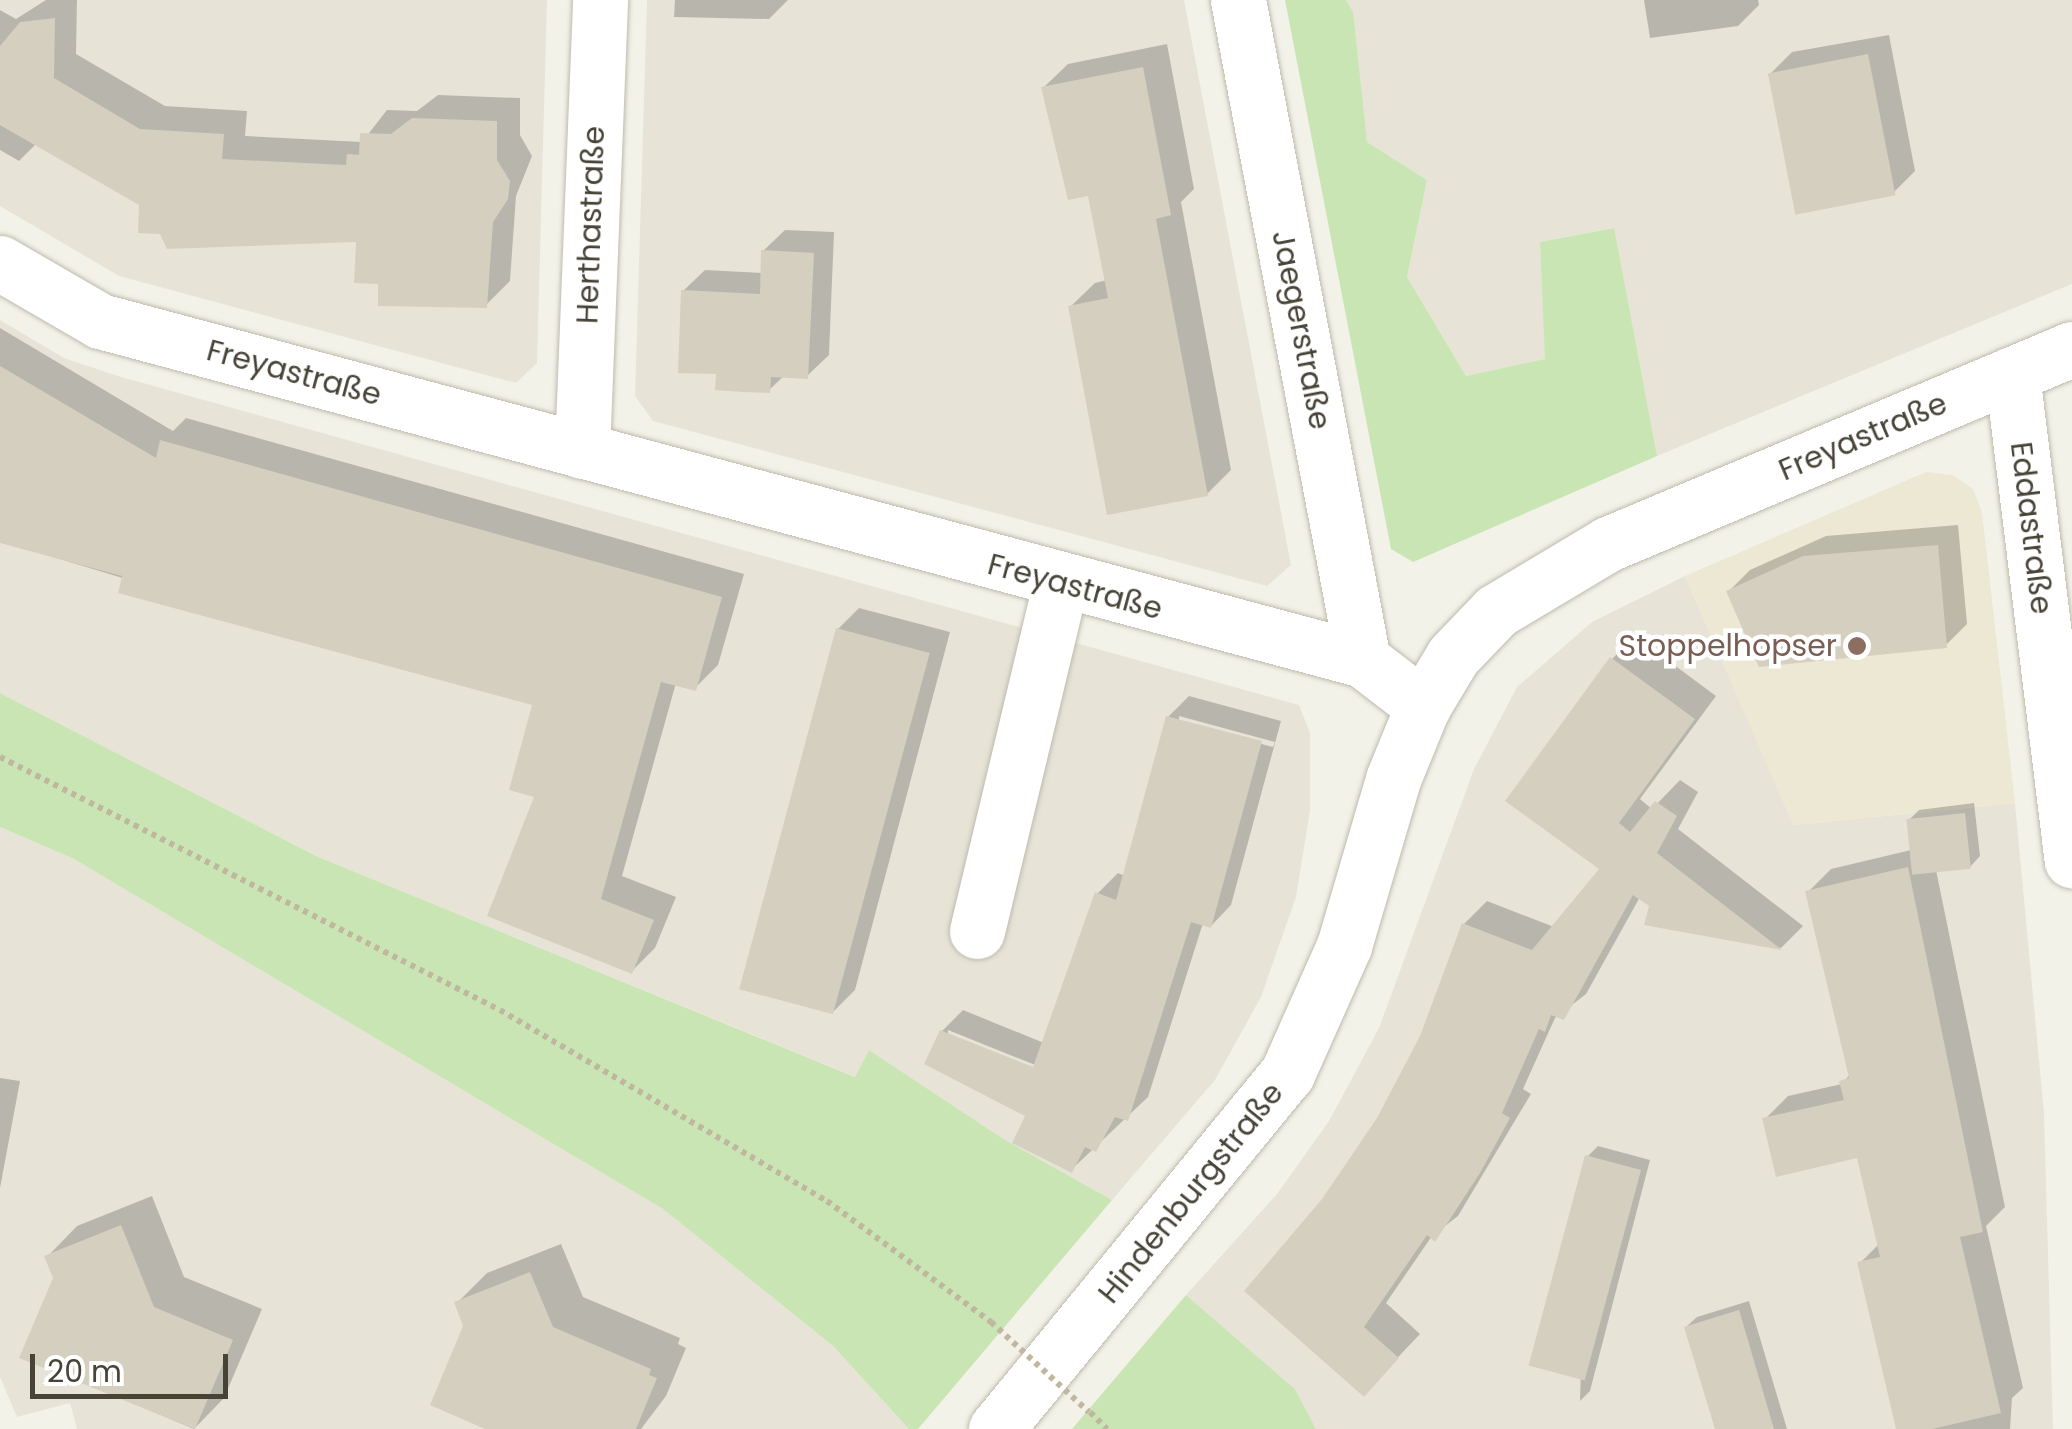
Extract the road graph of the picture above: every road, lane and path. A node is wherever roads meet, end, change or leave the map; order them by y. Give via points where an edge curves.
1 (600, 0) edge
2 (1238, 0) edge
3 (0, 263) edge
4 (2072, 349) edge
5 (2012, 374) junction
6 (582, 450) junction
7 (1060, 584) junction
8 (1364, 660) junction
9 (1423, 706) junction
10 (0, 757) edge
11 (2066, 766) edge
12 (2072, 860) edge
13 (978, 931) dead end
14 (996, 1429) edge
15 (1106, 1429) edge

1 - 6 street, Herthastraße
2 - 8 street, Jaegerstraße
3 - 6 street, Freyastraße via 100,321
4 - 5 street, Freyastraße
5 - 9 street, Freyastraße via 1544,578 1496,611 1464,644
5 - 11 street, Eddastraße
6 - 7 street, Freyastraße
7 - 8 street, Freyastraße
7 - 13 street
8 - 9 street, Freyastraße
9 - 14 street, Hindenburgstraße via 1393,779 1344,946 1288,1074
10 - 15 path, bridge via 500,1010 827,1201 991,1322
11 - 12 street, Eddastraße

